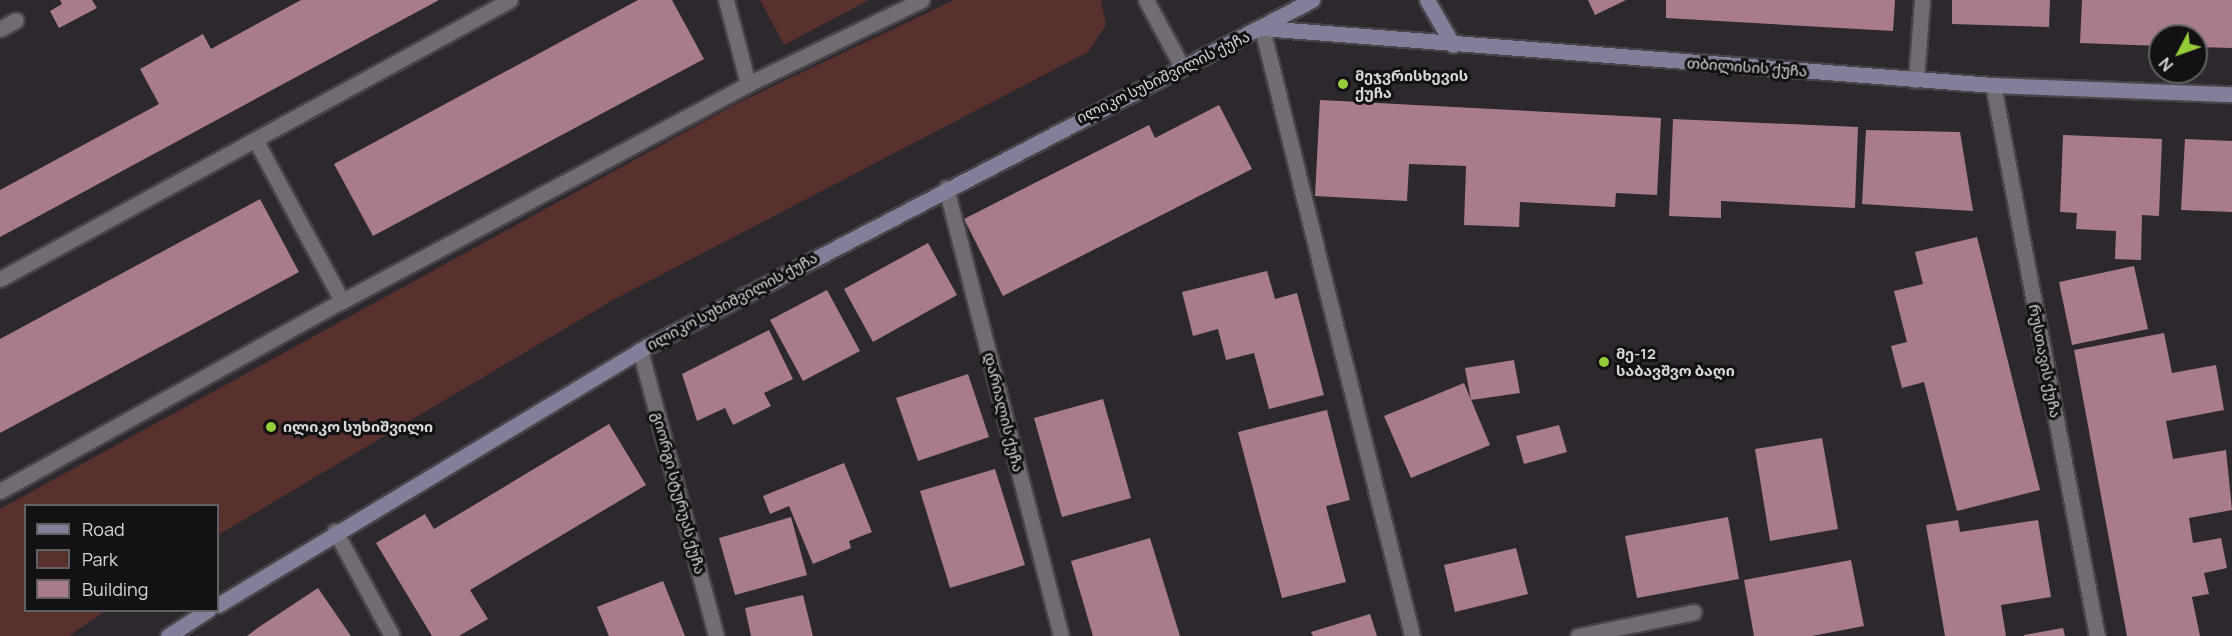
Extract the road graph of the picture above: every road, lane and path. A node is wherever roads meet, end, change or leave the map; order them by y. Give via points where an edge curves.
1 (510, 0) edge
2 (726, 0) edge
3 (922, 0) edge
4 (1146, 0) edge
5 (1312, 0) edge
6 (1427, 0) edge
7 (1922, 0) edge
8 (16, 20) dead end
9 (1262, 28) junction
10 (0, 29) edge
11 (1453, 45) junction
12 (1181, 65) junction
13 (1916, 80) junction
14 (748, 84) junction
15 (1993, 85) junction
16 (2232, 94) edge
17 (256, 141) junction
18 (946, 188) junction
19 (0, 279) edge
20 (342, 301) junction
21 (640, 350) junction
22 (0, 491) edge
23 (335, 531) junction
24 (219, 604) edge
25 (205, 612) edge
26 (1694, 612) dead end
27 (168, 636) edge
28 (392, 636) edge
29 (716, 636) edge
30 (1061, 636) edge
31 (1412, 636) edge
32 (1578, 636) edge
33 (2097, 636) edge

1 - 17 street
2 - 14 street
3 - 14 street
4 - 12 street
5 - 9 main road, ილიკო სუხიშვილის ქუჩა
6 - 11 main road
7 - 13 street
8 - 10 street
9 - 11 main road, თბილისის ქუჩა
9 - 12 main road, ილიკო სუხიშვილის ქუჩა
9 - 31 street
11 - 13 main road, თბილისის ქუჩა
12 - 18 main road, ილიკო სუხიშვილის ქუჩა
13 - 15 main road, თბილისის ქუჩა
14 - 20 street
15 - 16 main road, თბილისის ქუჩა
15 - 33 street, რუსთავის ქუჩა
17 - 19 street
17 - 20 street
18 - 21 main road, ილიკო სუხიშვილის ქუჩა
18 - 30 street, დარიალის ქუჩა
20 - 22 street
21 - 23 main road, ილიკო სუხიშვილის ქუჩა
21 - 29 street, გიორგი სტურუას ქუჩა
23 - 24 main road, ილიკო სუხიშვილის ქუჩა
23 - 28 street
25 - 27 main road
26 - 32 street

